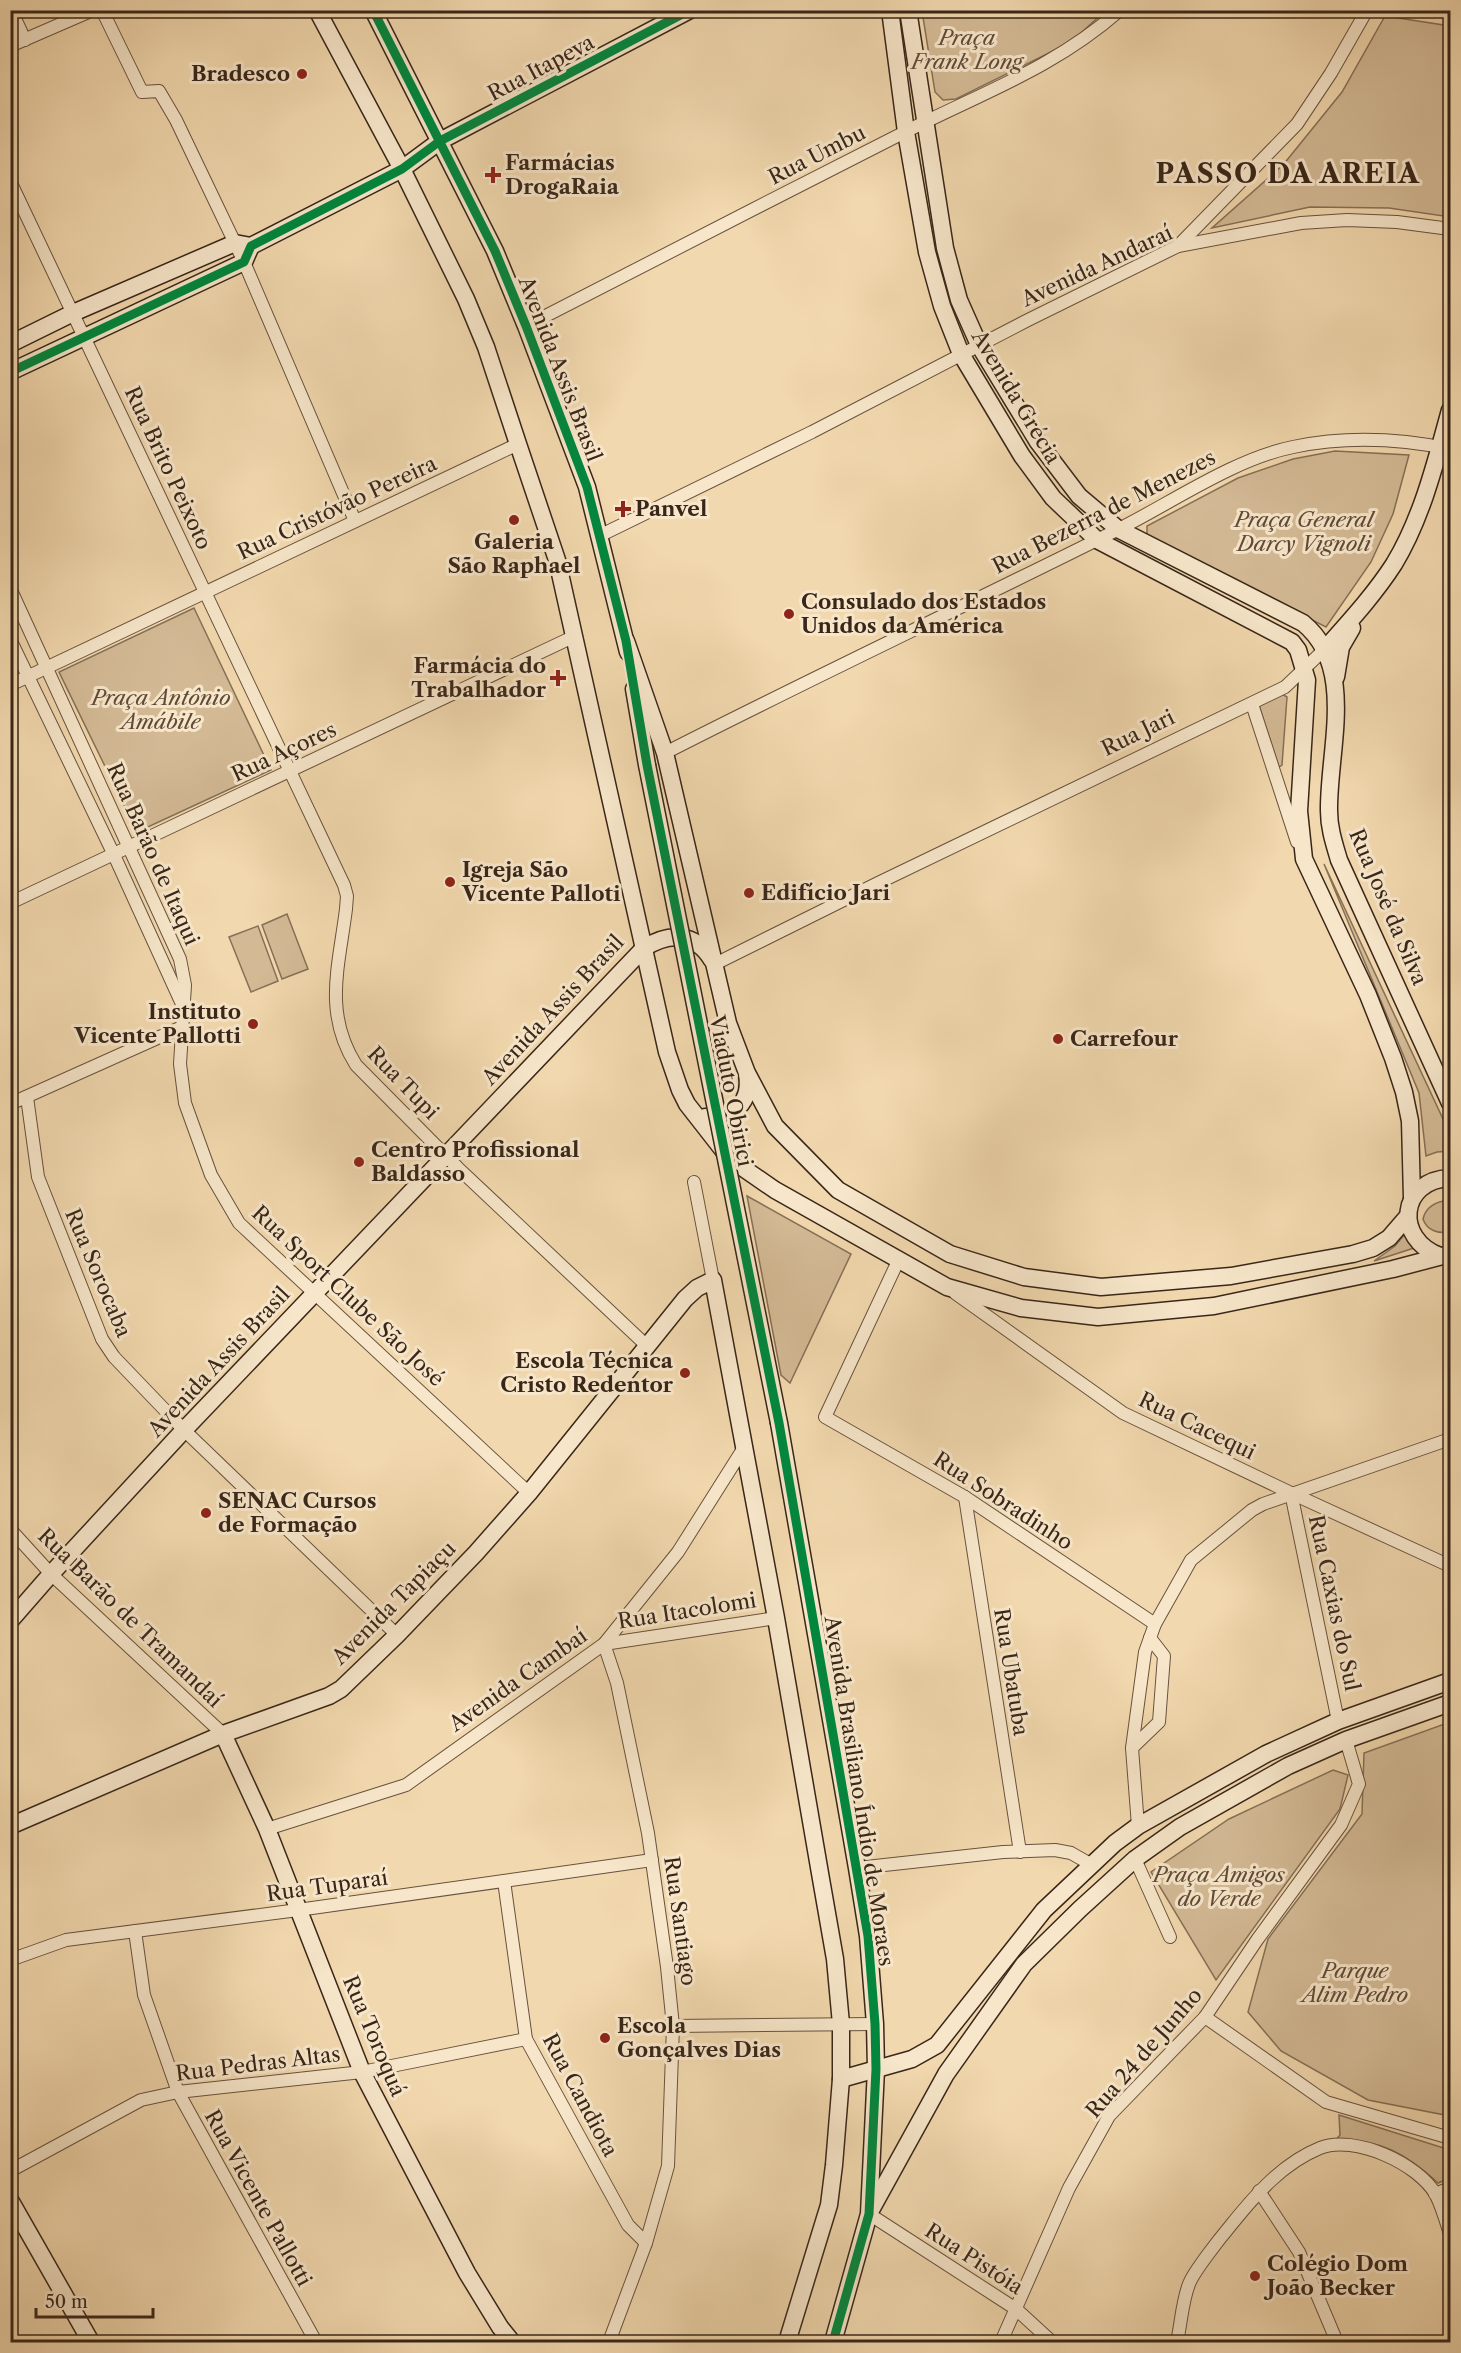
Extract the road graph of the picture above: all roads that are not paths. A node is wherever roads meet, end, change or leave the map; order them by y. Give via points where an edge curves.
1 (11, 10) edge
2 (93, 10) edge
3 (102, 10) edge
4 (317, 10) edge
5 (373, 10) edge
6 (690, 10) edge
7 (890, 10) edge
8 (908, 10) edge
9 (1120, 10) edge
10 (1367, 10) edge
11 (1440, 10) edge
12 (1450, 13) edge
13 (25, 39) junction
14 (10, 46) edge
15 (924, 123) junction
16 (906, 132) junction
17 (440, 141) junction
18 (402, 169) junction
19 (10, 181) edge
20 (1450, 229) edge
21 (243, 245) junction
22 (1178, 246) junction
23 (244, 262) junction
24 (73, 313) junction
25 (526, 326) junction
26 (84, 336) junction
27 (10, 344) edge
28 (979, 345) junction
29 (961, 354) junction
30 (10, 372) edge
31 (1450, 410) edge
32 (518, 444) junction
33 (1445, 448) edge
34 (355, 521) junction
35 (1118, 530) junction
36 (599, 536) junction
37 (1097, 540) junction
38 (10, 588) edge
39 (205, 592) junction
40 (1365, 604) junction
41 (575, 636) junction
42 (10, 639) edge
43 (626, 641) junction
44 (1325, 650) junction
45 (47, 668) junction
46 (1305, 669) junction
47 (29, 676) junction
48 (1336, 681) junction
49 (10, 685) edge
50 (1252, 704) junction
51 (665, 753) junction
52 (647, 765) joint
53 (289, 770) junction
54 (130, 847) junction
55 (114, 855) junction
56 (1304, 859) junction
57 (10, 903) edge
58 (644, 948) junction
59 (715, 964) junction
60 (184, 1008) junction
61 (182, 1027) junction
62 (747, 1073) junction
63 (27, 1097) junction
64 (1450, 1103) edge
65 (10, 1104) edge
66 (687, 1104) junction
67 (446, 1155) junction
68 (1450, 1178) edge
69 (694, 1182) dead end
70 (1412, 1198) junction
71 (1408, 1216) junction
72 (1445, 1255) edge
73 (899, 1260) junction
74 (713, 1280) junction
75 (947, 1287) junction
76 (315, 1293) junction
77 (646, 1346) junction
78 (779, 1423) joint
79 (184, 1430) junction
80 (1450, 1439) edge
81 (744, 1446) junction
82 (529, 1493) junction
83 (1292, 1494) junction
84 (965, 1497) junction
85 (10, 1529) edge
86 (1450, 1566) edge
87 (51, 1574) junction
88 (776, 1618) junction
89 (10, 1621) edge
90 (1155, 1624) junction
91 (397, 1635) junction
92 (1150, 1638) junction
93 (604, 1644) junction
94 (1450, 1681) edge
95 (1450, 1703) edge
96 (1338, 1721) junction
97 (223, 1734) junction
98 (1301, 1738) junction
99 (1346, 1740) junction
100 (1132, 1748) junction
101 (1309, 1756) junction
102 (10, 1826) edge
103 (1138, 1826) junction
104 (267, 1829) junction
105 (1020, 1852) junction
106 (1135, 1859) junction
107 (652, 1860) junction
108 (1092, 1865) junction
109 (857, 1868) junction
110 (504, 1881) junction
111 (1106, 1884) junction
112 (298, 1910) junction
113 (135, 1931) junction
114 (1170, 1937) dead end
115 (10, 1960) edge
116 (1205, 2017) junction
117 (841, 2024) junction
118 (875, 2024) junction
119 (673, 2026) junction
120 (526, 2039) junction
121 (876, 2069) junction
122 (362, 2072) junction
123 (841, 2079) junction
124 (178, 2092) junction
125 (1450, 2138) edge
126 (10, 2171) edge
127 (1450, 2188) edge
128 (1258, 2191) junction
129 (1435, 2194) junction
130 (10, 2200) edge
131 (869, 2214) junction
132 (1450, 2234) edge
133 (646, 2243) junction
134 (1016, 2309) junction
135 (91, 2343) edge
136 (316, 2343) edge
137 (512, 2343) edge
138 (609, 2343) edge
139 (787, 2343) edge
140 (833, 2343) edge
141 (1001, 2343) edge
142 (1052, 2343) edge
143 (1177, 2343) edge
144 (1337, 2343) edge

1 - 13 street
2 - 13 street
3 - 21 street via 142,92 159,91
4 - 18 main road, Avenida Assis Brasil
5 - 17 main road, Avenida Assis Brasil
6 - 17 main road, Rua Itapeva
7 - 16 main road, Avenida Grécia
8 - 15 main road, Avenida Grécia
9 - 15 street, Rua Umbu via 1062,55
10 - 22 street via 1298,124
11 - 12 street
13 - 14 street
15 - 16 street, Rua Umbu
15 - 28 main road, Avenida Grécia via 945,248 959,300
16 - 25 street, Rua Umbu
16 - 29 main road, Avenida Grécia via 927,252
17 - 18 main road, Rua Itapeva
17 - 25 main road, Avenida Assis Brasil via 495,251
18 - 21 main road, Rua Itapeva
18 - 32 main road, Avenida Assis Brasil via 486,346
19 - 24 street, Rua Brito Peixoto
20 - 22 street, Avenida Andaraí via 1347,220 1301,223
21 - 23 main road
21 - 24 main road, Rua Itapeva
22 - 28 street, Avenida Andaraí
23 - 26 main road
23 - 34 street
24 - 26 street, Rua Brito Peixoto
24 - 27 main road, Rua Itapeva
25 - 36 main road, Avenida Assis Brasil via 586,487
26 - 30 main road
26 - 39 street, Rua Brito Peixoto
28 - 29 street, Avenida Andaraí
28 - 35 main road, Avenida Grécia via 1053,464 1079,496
29 - 36 street
29 - 37 main road, Avenida Grécia via 1037,478
31 - 33 main road, Rua Jari
32 - 34 street, Rua Cristóvão Pereira
32 - 41 main road, Avenida Assis Brasil via 557,560
33 - 35 street, Rua Bezerra de Menezes via 1394,439 1347,438 1291,447 1235,467
33 - 40 main road, Rua Jari via 1394,563
34 - 39 street, Rua Cristóvão Pereira
35 - 37 street, Rua Bezerra de Menezes
35 - 44 main road, Avenida Grécia via 1303,623 1316,634
36 - 43 main road, Avenida Assis Brasil
37 - 46 main road, Avenida Grécia via 1292,642
37 - 51 street, Rua Bezerra de Menezes
38 - 45 street, Rua Barão de Itaqui
39 - 45 street, Rua Cristóvão Pereira
39 - 53 street, Rua Brito Peixoto
40 - 44 main road, Rua Jari
40 - 48 main road via 1341,647
41 - 53 street, Rua Açores
41 - 58 main road, Avenida Assis Brasil
42 - 47 street, Rua Barão de Itaqui
43 - 51 main road, Avenida Assis Brasil
43 - 52 main road, Avenida Assis Brasil
44 - 46 street, Rua Jari
44 - 48 main road, Rua José da Silva
45 - 47 street, Rua Cristóvão Pereira
45 - 54 street, Rua Barão de Itaqui
46 - 50 street, Rua Jari via 1285,687
46 - 56 main road via 1299,811
47 - 49 street, Rua Cristóvão Pereira
47 - 55 street, Rua Barão de Itaqui
48 - 64 main road, Rua José da Silva via 1331,836
50 - 56 street
50 - 59 street, Rua Jari
51 - 59 main road, Avenida Assis Brasil
52 - 78 main road, Viaduto Obirici, bridge
53 - 54 street, Rua Açores
53 - 67 street, Rua Tupi via 347,896 335,999 341,1037 356,1065
54 - 55 street, Rua Açores
54 - 60 street, Rua Barão de Itaqui via 180,960
55 - 57 street, Rua Açores
55 - 60 street, Rua Barão de Itaqui
56 - 70 main road via 1368,995 1401,1080 1410,1121
58 - 59 main road via 657,939 684,938 708,952
58 - 66 main road via 667,1052
58 - 67 main road, Avenida Assis Brasil
59 - 62 main road, Avenida Assis Brasil via 728,1023
60 - 61 street, Rua Barão de Itaqui
61 - 63 street
61 - 76 street, Rua Sport Clube São José via 180,1064 185,1103 211,1175 239,1223
62 - 66 main road via 748,1094 726,1116 705,1116
62 - 71 main road, Avenida Assis Brasil via 775,1126 838,1190 950,1254 1024,1277 1101,1287 1231,1276 1373,1248 1389,1238
63 - 65 street
63 - 79 street, Rua Sorocaba via 38,1177 102,1340
66 - 73 main road via 730,1159 775,1190
67 - 76 main road, Avenida Assis Brasil
67 - 77 street, Rua Tupi
68 - 70 main road via 1423,1186
69 - 74 street
70 - 71 main road
71 - 72 main road via 1422,1247
72 - 75 main road via 1214,1306 1098,1317 1021,1308
73 - 75 main road
73 - 84 street, Rua Sobradinho via 825,1417
74 - 77 main road, Avenida Tapiaçu via 697,1288
74 - 81 main road
75 - 83 street, Rua Cacequi via 1124,1413
76 - 79 main road, Avenida Assis Brasil
76 - 82 street, Rua Sport Clube São José
77 - 82 main road, Avenida Tapiaçu
78 - 109 main road, Avenida Brasiliano Índio de Moraes
79 - 87 main road, Avenida Assis Brasil
79 - 91 street, Rua Sorocaba
80 - 83 street
81 - 88 main road
81 - 93 street, Avenida Cambaí via 678,1552
82 - 91 main road, Avenida Tapiaçu
83 - 86 street, Rua Cacequi
83 - 90 street via 1252,1510 1191,1560
83 - 96 street, Rua Caxias do Sul
84 - 90 street, Rua Sobradinho
84 - 105 street, Rua Ubatuba
85 - 87 street, Rua Barão de Tramandaí
87 - 89 main road, Avenida Assis Brasil
87 - 97 street, Rua Barão de Tramandaí
88 - 93 street, Rua Itacolomi
88 - 117 main road via 835,1959
90 - 92 street
91 - 97 main road, Avenida Tapiaçu via 329,1696
92 - 100 street
92 - 100 street via 1164,1656 1159,1722
93 - 104 street, Avenida Cambaí via 406,1785
93 - 107 street, Rua Santiago via 617,1683
94 - 96 main road
95 - 99 main road
96 - 98 main road
97 - 102 main road, Avenida Tapiaçu
97 - 104 main road, Rua Toroquá
98 - 101 main road
98 - 103 main road
99 - 101 main road
99 - 116 street, Rua 24 de Junho via 1359,1784 1341,1825
100 - 103 street
101 - 106 main road via 1180,1827
103 - 108 main road
104 - 112 main road, Rua Toroquá
105 - 108 street via 1055,1850 1071,1853
105 - 109 street
106 - 111 main road
106 - 114 street
107 - 110 street, Rua Tuparaí
107 - 119 street, Rua Santiago
108 - 111 main road
108 - 121 main road via 1044,1910 937,2045 912,2059
109 - 118 main road, Avenida Brasiliano Índio de Moraes via 868,1936
110 - 112 street, Rua Tuparaí
110 - 120 street, Rua Candiota
111 - 131 main road via 1024,1964 959,2053
112 - 113 street, Rua Tuparaí
112 - 122 main road, Rua Toroquá
113 - 115 street, Rua Tuparaí via 66,1940
113 - 124 street, Rua Vicente Pallotti via 144,1995
116 - 125 street via 1326,2102
116 - 134 street, Rua 24 de Junho via 1109,2116 1069,2188
117 - 118 street
117 - 119 street
117 - 123 main road
118 - 121 main road, Avenida Brasiliano Índio de Moraes
119 - 133 street, Rua Santiago via 668,2166
120 - 122 street, Rua Pedras Altas
120 - 133 street, Rua Candiota via 628,2225
121 - 123 main road
121 - 131 main road, Avenida Brasiliano Índio de Moraes
122 - 124 street, Rua Pedras Altas
122 - 137 main road, Rua Toroquá via 467,2273
123 - 139 main road via 829,2205
124 - 126 street, Rua Pedras Altas via 141,2100
124 - 136 street, Rua Vicente Pallotti
127 - 129 street
128 - 129 street via 1284,2169 1322,2147 1352,2145 1380,2151 1412,2169
128 - 143 street via 1189,2283
128 - 144 street via 1299,2252
129 - 132 street
130 - 135 main road
131 - 134 street, Rua Pistóia
131 - 140 main road, Avenida Brasiliano Índio de Moraes
133 - 138 street, Rua Santiago
134 - 141 street, Rua 24 de Junho
134 - 142 street, Rua Pistóia

